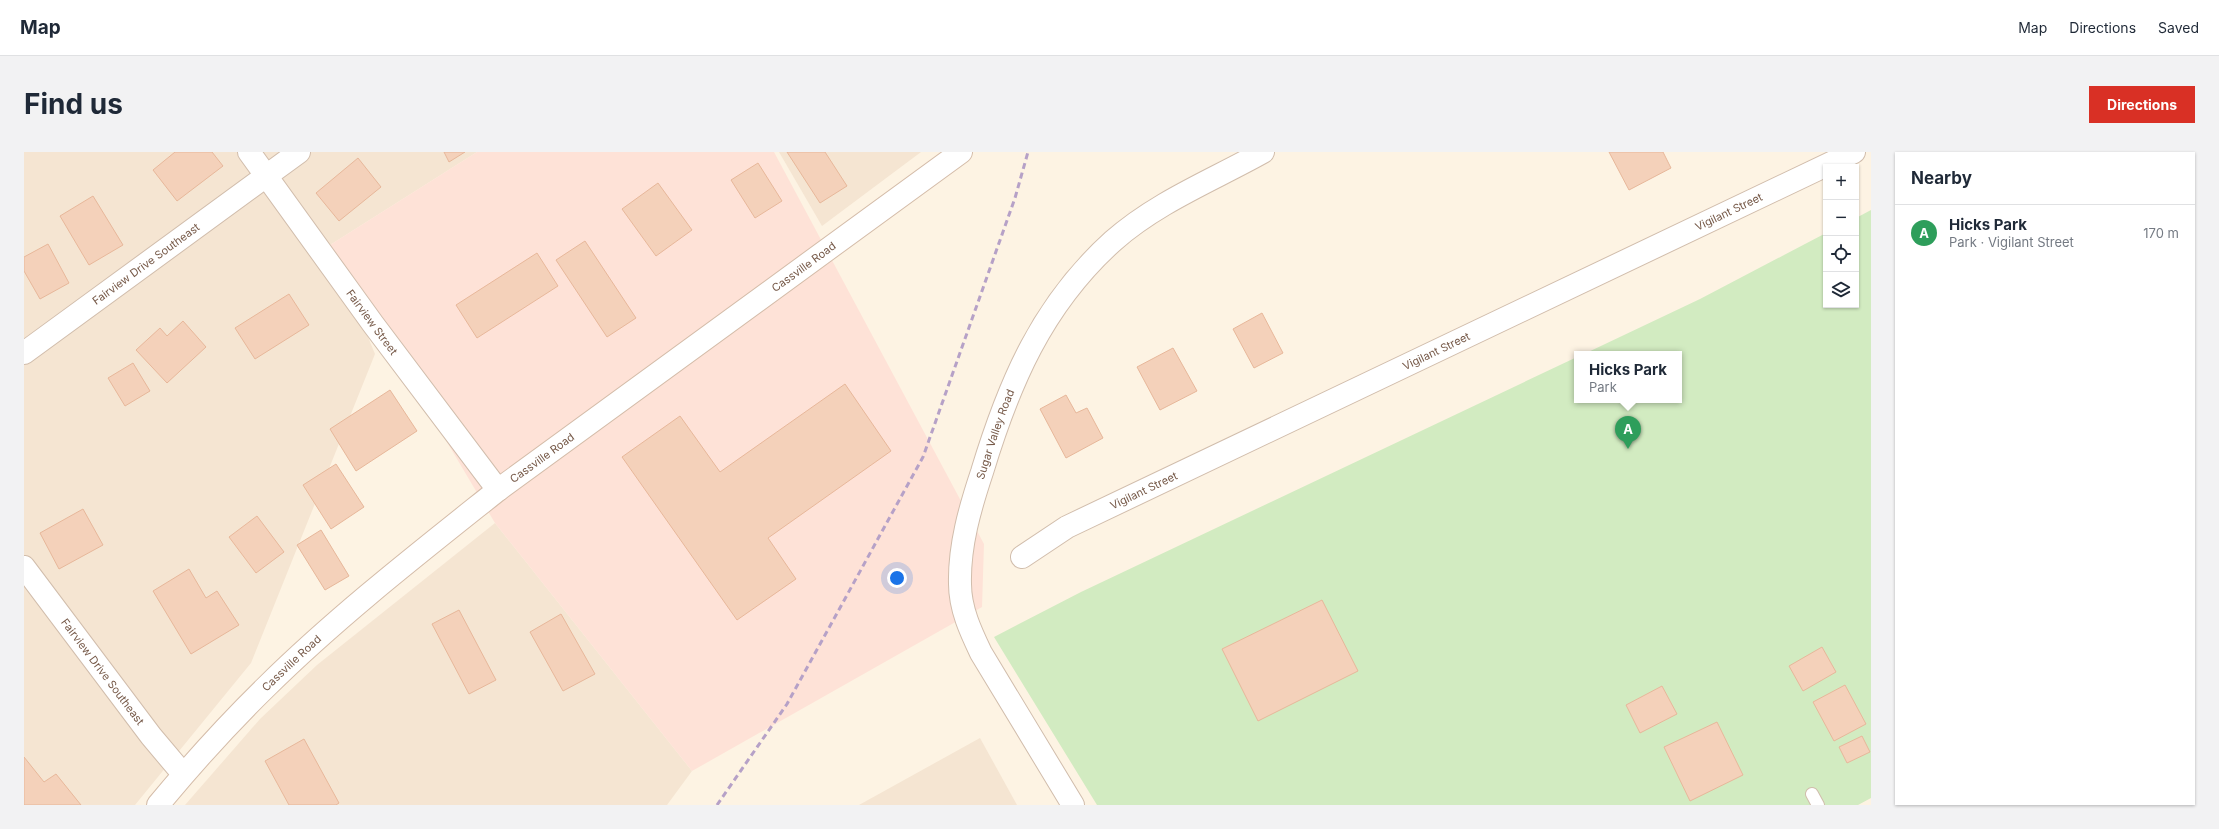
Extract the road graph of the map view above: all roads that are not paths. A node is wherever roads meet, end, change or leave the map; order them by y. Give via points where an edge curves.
1 (249, 152) edge
2 (299, 152) edge
3 (961, 152) edge
4 (1263, 152) edge
5 (1854, 152) edge
6 (267, 176) junction
7 (24, 353) edge
8 (498, 490) junction
9 (1022, 557) dead end
10 (24, 567) edge
11 (183, 774) junction
12 (158, 805) edge
13 (1073, 805) edge

1 - 6 street, Fairview Street
2 - 6 street, Fairview Drive Southeast
3 - 8 street, Cassville Road
4 - 13 street, Sugar Valley Road via 1137,223 1114,240 1073,282 1032,342 1013,382 974,495 960,570 963,607 969,627 981,653
5 - 9 street, Vigilant Street via 1067,526
6 - 7 street, Fairview Drive Southeast
6 - 8 street, Fairview Street via 373,324
8 - 11 street, Cassville Road via 353,608 307,649 266,687
10 - 11 street, Fairview Drive Southeast via 151,736
11 - 12 street, Cassville Road

